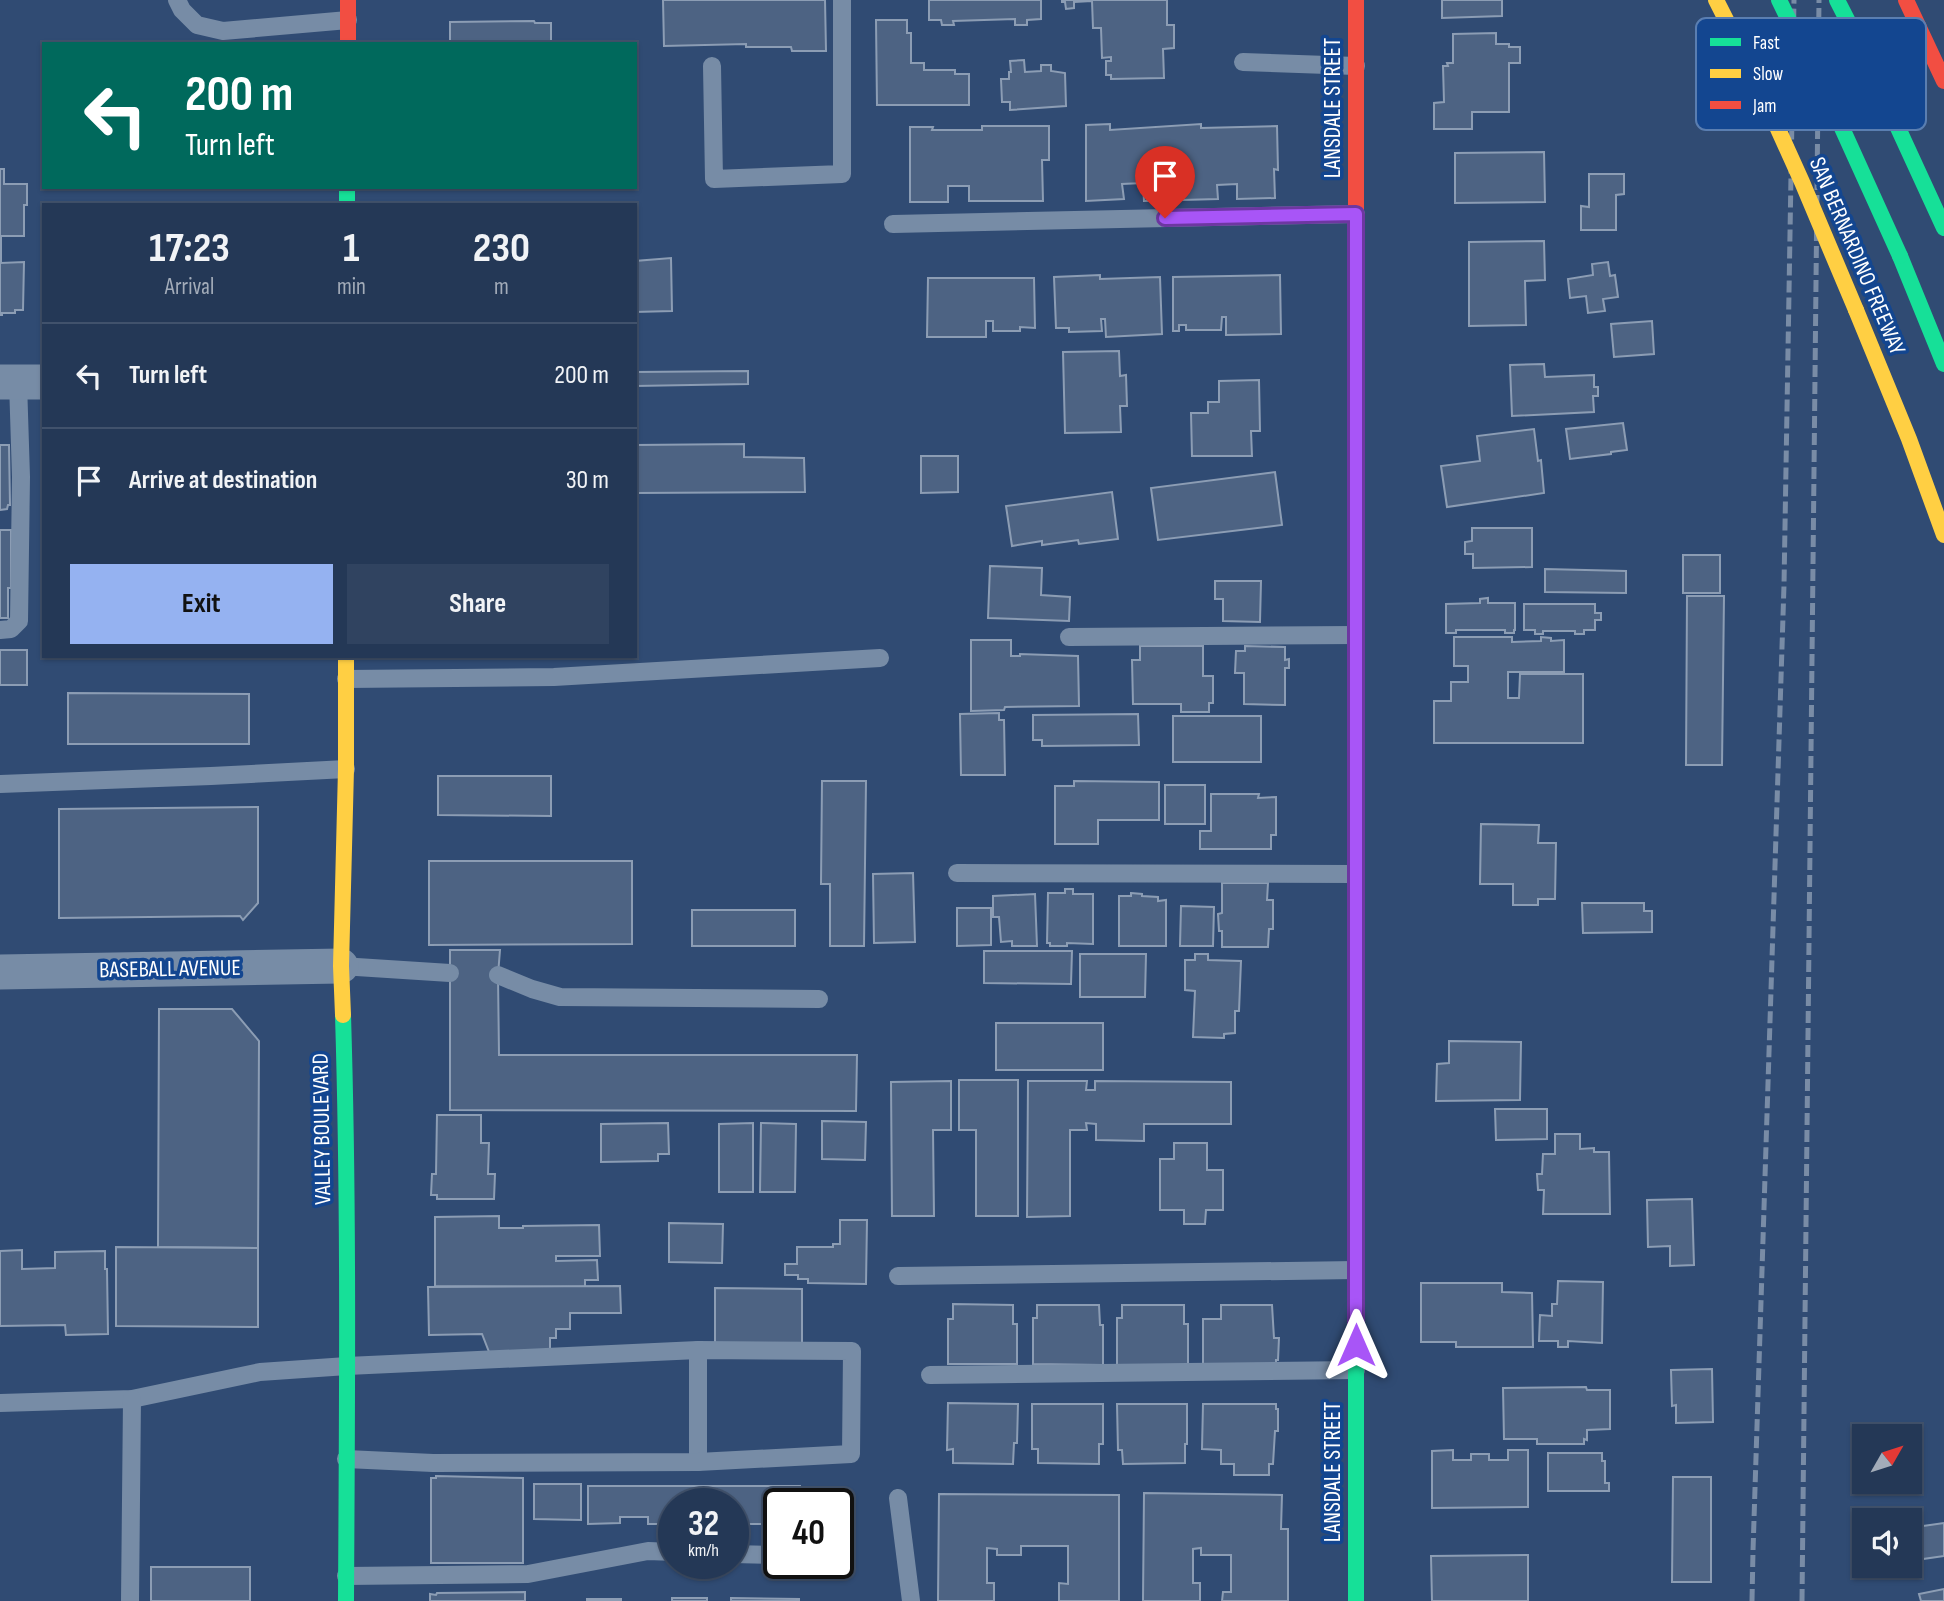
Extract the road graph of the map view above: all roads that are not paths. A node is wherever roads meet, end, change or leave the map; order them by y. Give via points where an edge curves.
1 (177, 0) edge
2 (348, 0) edge
3 (842, 0) edge
4 (1356, 0) edge
5 (1716, 0) edge
6 (1779, 0) edge
7 (1837, 0) edge
8 (1907, 2) edge
9 (1725, 18) edge
10 (1788, 18) edge
11 (1846, 18) edge
12 (1914, 18) edge
13 (348, 20) junction
14 (348, 42) edge
15 (1926, 43) edge
16 (1243, 62) dead end
17 (712, 66) dead end
18 (1356, 66) junction
19 (1944, 81) edge
20 (1778, 130) edge
21 (1843, 130) edge
22 (1899, 130) edge
23 (1356, 214) junction
24 (893, 224) dead end
25 (1944, 228) edge
26 (1944, 364) edge
27 (21, 382) edge
28 (1944, 535) edge
29 (0, 630) edge
30 (1356, 635) junction
31 (1069, 637) dead end
32 (346, 658) edge
33 (880, 658) dead end
34 (346, 679) junction
35 (346, 769) junction
36 (0, 784) edge
37 (957, 873) dead end
38 (1356, 874) junction
39 (341, 966) junction
40 (0, 972) edge
41 (450, 973) dead end
42 (498, 975) dead end
43 (819, 999) dead end
44 (1356, 1270) junction
45 (898, 1276) dead end
46 (698, 1350) junction
47 (347, 1366) junction
48 (1356, 1370) junction
49 (930, 1375) dead end
50 (132, 1399) junction
51 (0, 1403) edge
52 (346, 1459) junction
53 (698, 1462) junction
54 (898, 1498) dead end
55 (658, 1551) edge
56 (346, 1576) junction
57 (130, 1601) edge
58 (346, 1601) edge
59 (911, 1601) edge
60 (1356, 1601) edge

1 - 13 lane via 197,25 223,31
2 - 13 main road
3 - 17 lane via 842,174 714,179
4 - 18 main road, LANSDALE STREET
5 - 9 main road, SAN BERNARDINO FREEWAY, bridge
6 - 10 main road, bridge
7 - 11 main road
8 - 12 main road
13 - 14 main road
15 - 19 main road
16 - 18 lane
18 - 23 main road, LANSDALE STREET
20 - 28 main road, SAN BERNARDINO FREEWAY, bridge via 1909,439
21 - 26 main road, bridge
22 - 25 main road
23 - 24 lane
23 - 30 main road, LANSDALE STREET
27 - 29 lane via 19,621 11,629
30 - 31 lane
30 - 38 main road, LANSDALE STREET
32 - 34 main road, VALLEY BOULEVARD
33 - 34 lane via 554,677
34 - 35 main road, VALLEY BOULEVARD
35 - 36 lane
35 - 39 main road, VALLEY BOULEVARD
37 - 38 lane
38 - 44 main road, LANSDALE STREET
39 - 40 street, BASEBALL AVENUE
39 - 41 lane
39 - 47 main road, VALLEY BOULEVARD
42 - 43 lane via 561,997
44 - 45 lane
44 - 48 main road, LANSDALE STREET
46 - 47 lane
46 - 53 lane
46 - 53 lane via 852,1351 852,1454
47 - 50 lane via 260,1372
47 - 52 main road, VALLEY BOULEVARD
48 - 49 lane
48 - 60 main road, LANSDALE STREET
50 - 51 lane
50 - 57 lane
52 - 53 lane
52 - 56 main road, VALLEY BOULEVARD
54 - 59 lane
55 - 56 lane via 528,1574
56 - 58 main road, VALLEY BOULEVARD

